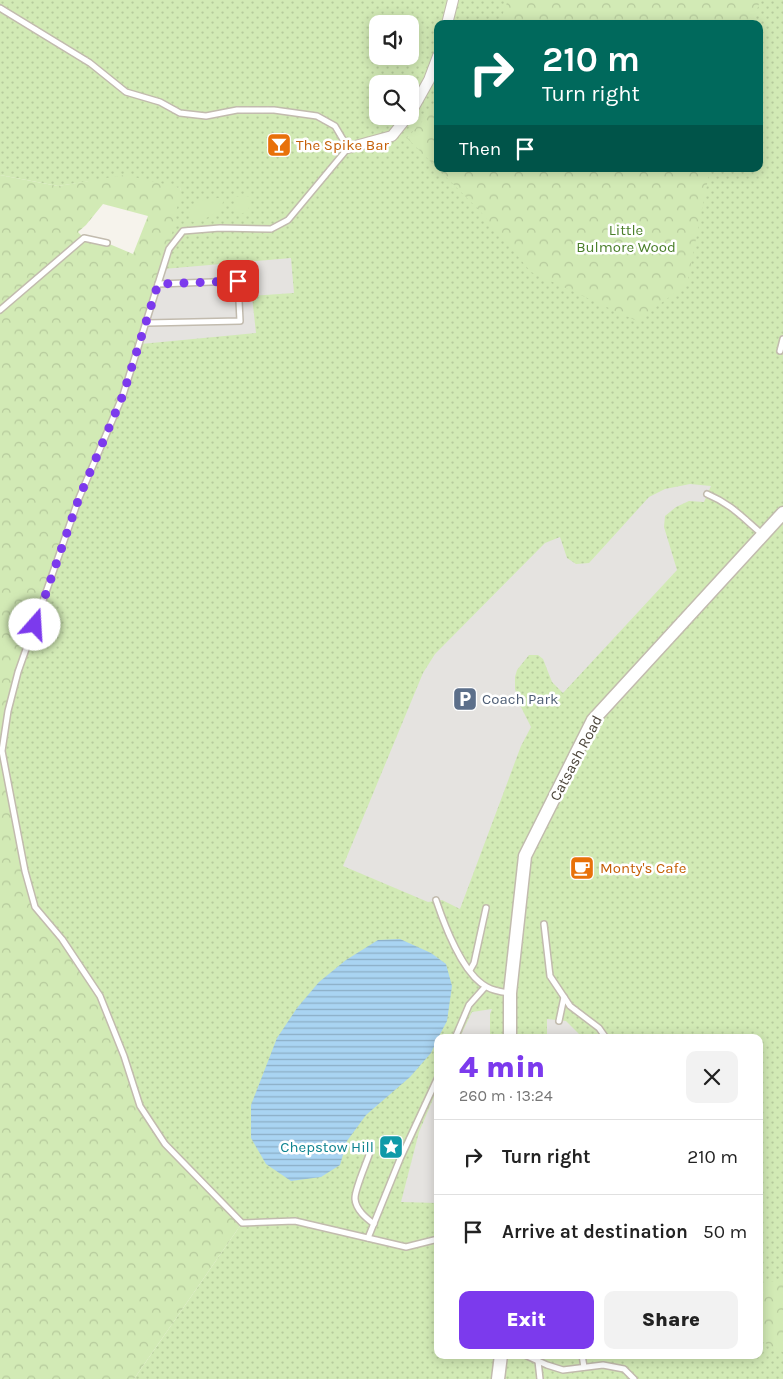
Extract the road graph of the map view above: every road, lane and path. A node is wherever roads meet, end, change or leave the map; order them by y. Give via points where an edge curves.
1 (453, 0) edge
2 (0, 8) edge
3 (448, 20) edge
4 (434, 67) edge
5 (419, 98) edge
6 (401, 125) edge
7 (348, 148) junction
8 (107, 243) dead end
9 (158, 284) junction
10 (0, 310) edge
11 (147, 323) junction
12 (783, 339) edge
13 (780, 351) dead end
14 (707, 494) dead end
15 (783, 513) edge
16 (762, 535) junction
17 (436, 900) dead end
18 (486, 908) dead end
19 (544, 924) dead end
20 (470, 970) junction
21 (485, 987) junction
22 (510, 993) junction
23 (564, 996) junction
24 (560, 1020) dead end
25 (457, 1034) edge
26 (510, 1034) edge
27 (603, 1034) edge
28 (434, 1086) edge
29 (370, 1152) dead end
30 (374, 1224) junction
31 (368, 1238) junction
32 (434, 1240) edge
33 (500, 1359) edge
34 (534, 1359) edge
35 (583, 1359) edge
36 (538, 1361) junction
37 (584, 1367) junction
38 (498, 1379) edge
39 (540, 1379) edge
40 (634, 1379) edge

1 - 3 street
2 - 7 lane via 90,63 126,92 160,102 180,113 206,116 236,110 274,110 317,116 334,126
4 - 5 street
6 - 7 street via 392,136
7 - 9 lane via 288,220 271,229 183,231 170,249
8 - 10 lane via 84,238
9 - 11 lane
9 - 11 lane via 238,281 240,322
11 - 31 lane via 123,395 79,498 18,672 8,711 2,751 26,871 35,907 62,939 100,996 140,1106 164,1144 242,1223 295,1221
12 - 13 lane
14 - 16 lane via 723,500
15 - 16 street, Catsash Road
16 - 22 street, Catsash Road via 592,720 525,856
17 - 20 lane via 446,930
18 - 20 lane
19 - 23 lane via 550,976
20 - 21 lane
21 - 22 lane
21 - 25 lane via 469,1005
22 - 26 street, Catsash Road
23 - 24 lane
23 - 27 lane via 570,1006
28 - 30 lane
29 - 30 lane via 354,1199 365,1217
30 - 31 lane
31 - 32 lane via 406,1248
33 - 38 street
34 - 36 lane
35 - 37 lane
36 - 37 lane via 563,1370
36 - 39 lane
37 - 40 lane via 624,1368

